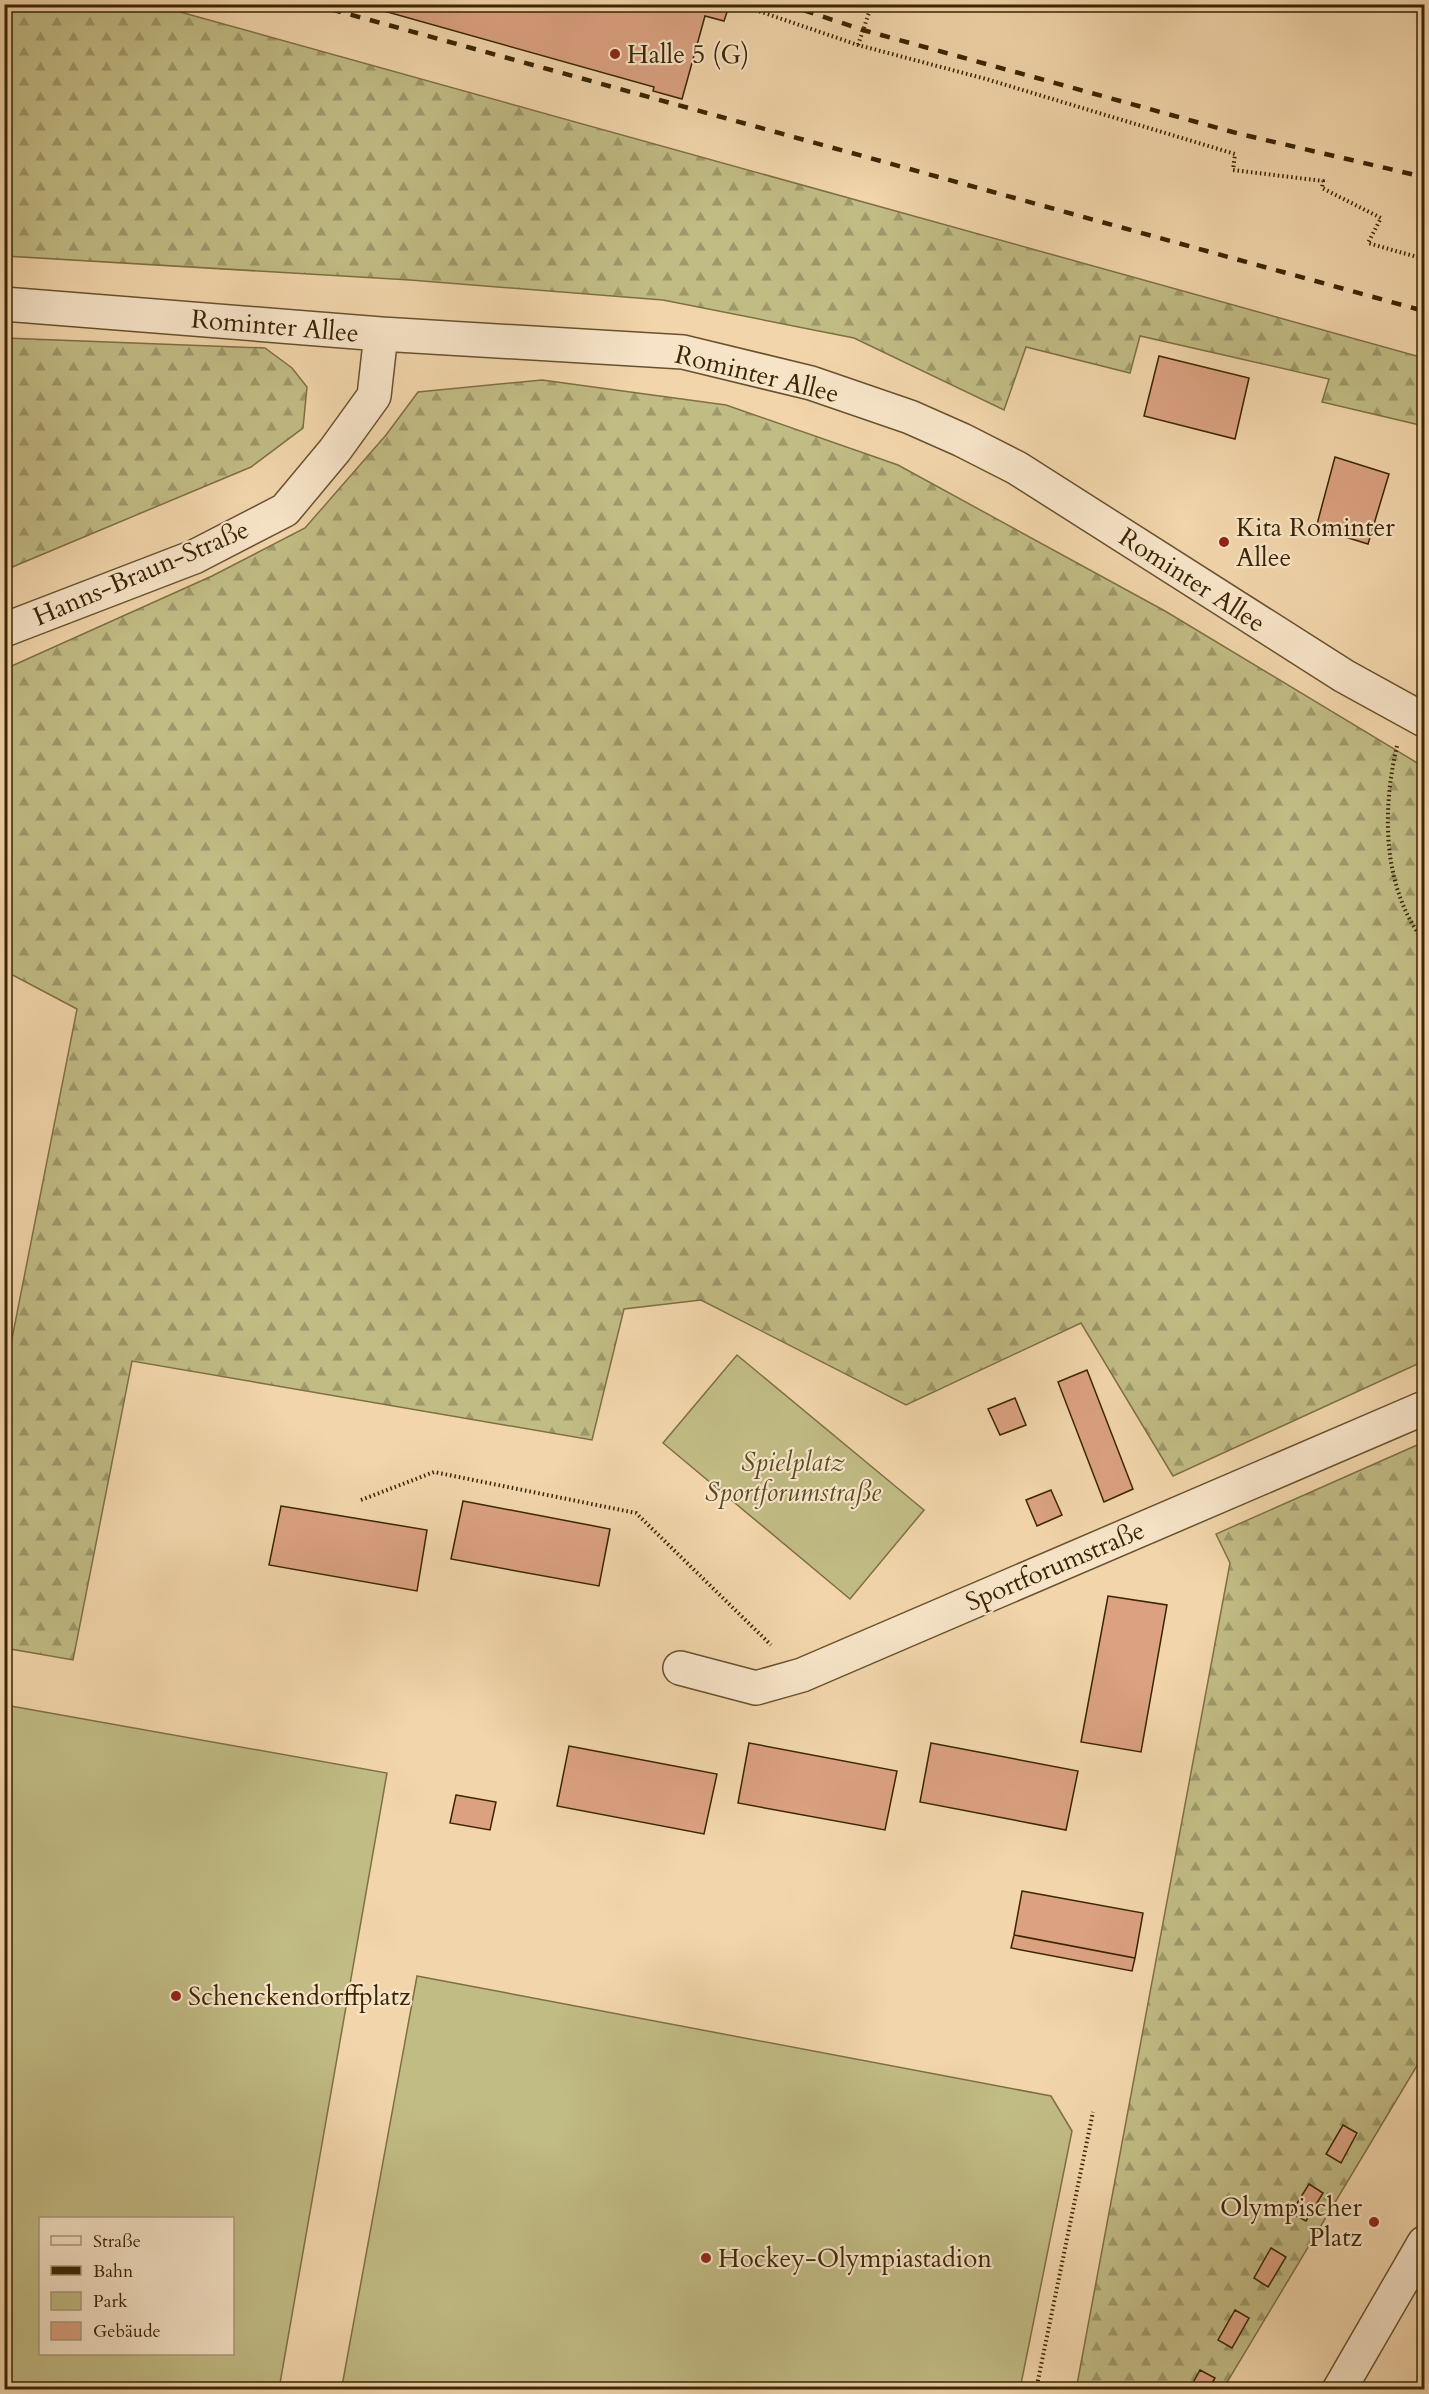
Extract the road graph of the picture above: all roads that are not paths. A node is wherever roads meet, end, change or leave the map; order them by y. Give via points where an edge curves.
1 (4, 304) edge
2 (381, 334) junction
3 (4, 630) edge
4 (1425, 720) edge
5 (1425, 1408) edge
6 (680, 1668) dead end
7 (1425, 2243) edge
8 (1339, 2390) edge

1 - 2 street, Rominter Allee
2 - 3 street, Hanns-Braun-Straße via 374,396 285,510 194,556
2 - 4 street, Rominter Allee via 683,352 811,383 910,417 1017,468 1344,676
5 - 6 street, Sportforumstraße via 802,1675 756,1688
7 - 8 street

